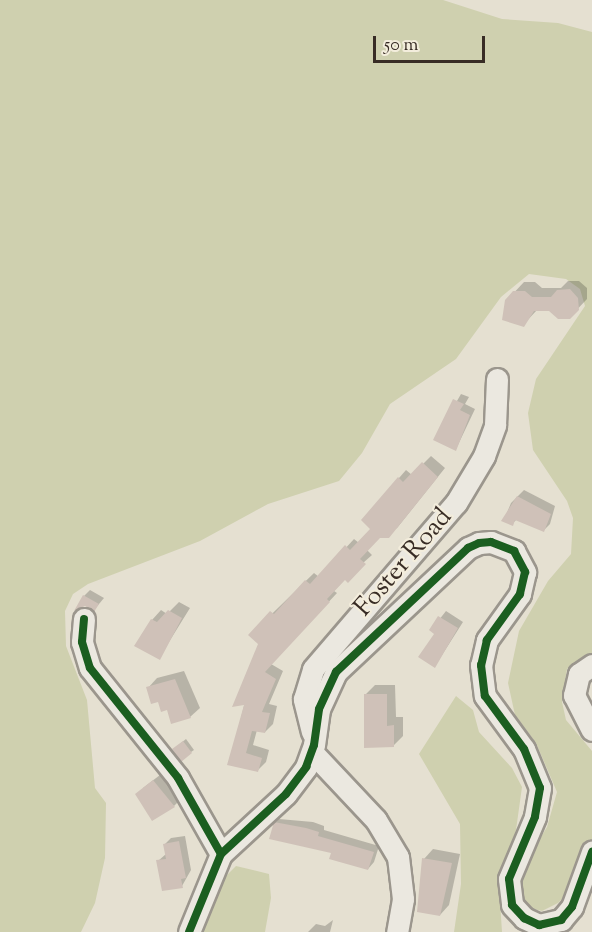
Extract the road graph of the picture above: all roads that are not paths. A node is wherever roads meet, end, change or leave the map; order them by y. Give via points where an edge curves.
1 (497, 379) dead end
2 (84, 619) dead end
3 (592, 665) edge
4 (592, 730) edge
5 (313, 745) junction
6 (592, 852) edge
7 (221, 854) junction
8 (546, 928) edge
9 (189, 932) edge
10 (397, 932) edge

1 - 5 street, Foster Road via 495,425 484,456 456,503 313,669 304,699
2 - 7 street via 82,642 90,668 178,778
3 - 4 street via 579,674 574,695
5 - 7 street via 286,794
5 - 8 street via 326,687 359,649 468,548 491,542 514,551 522,561 524,583 487,640 482,680 494,711 524,749 540,788 536,817 509,879 509,896 524,918
5 - 10 street, Foster Road via 376,820 398,857 403,899
6 - 8 street via 567,914
7 - 9 street

